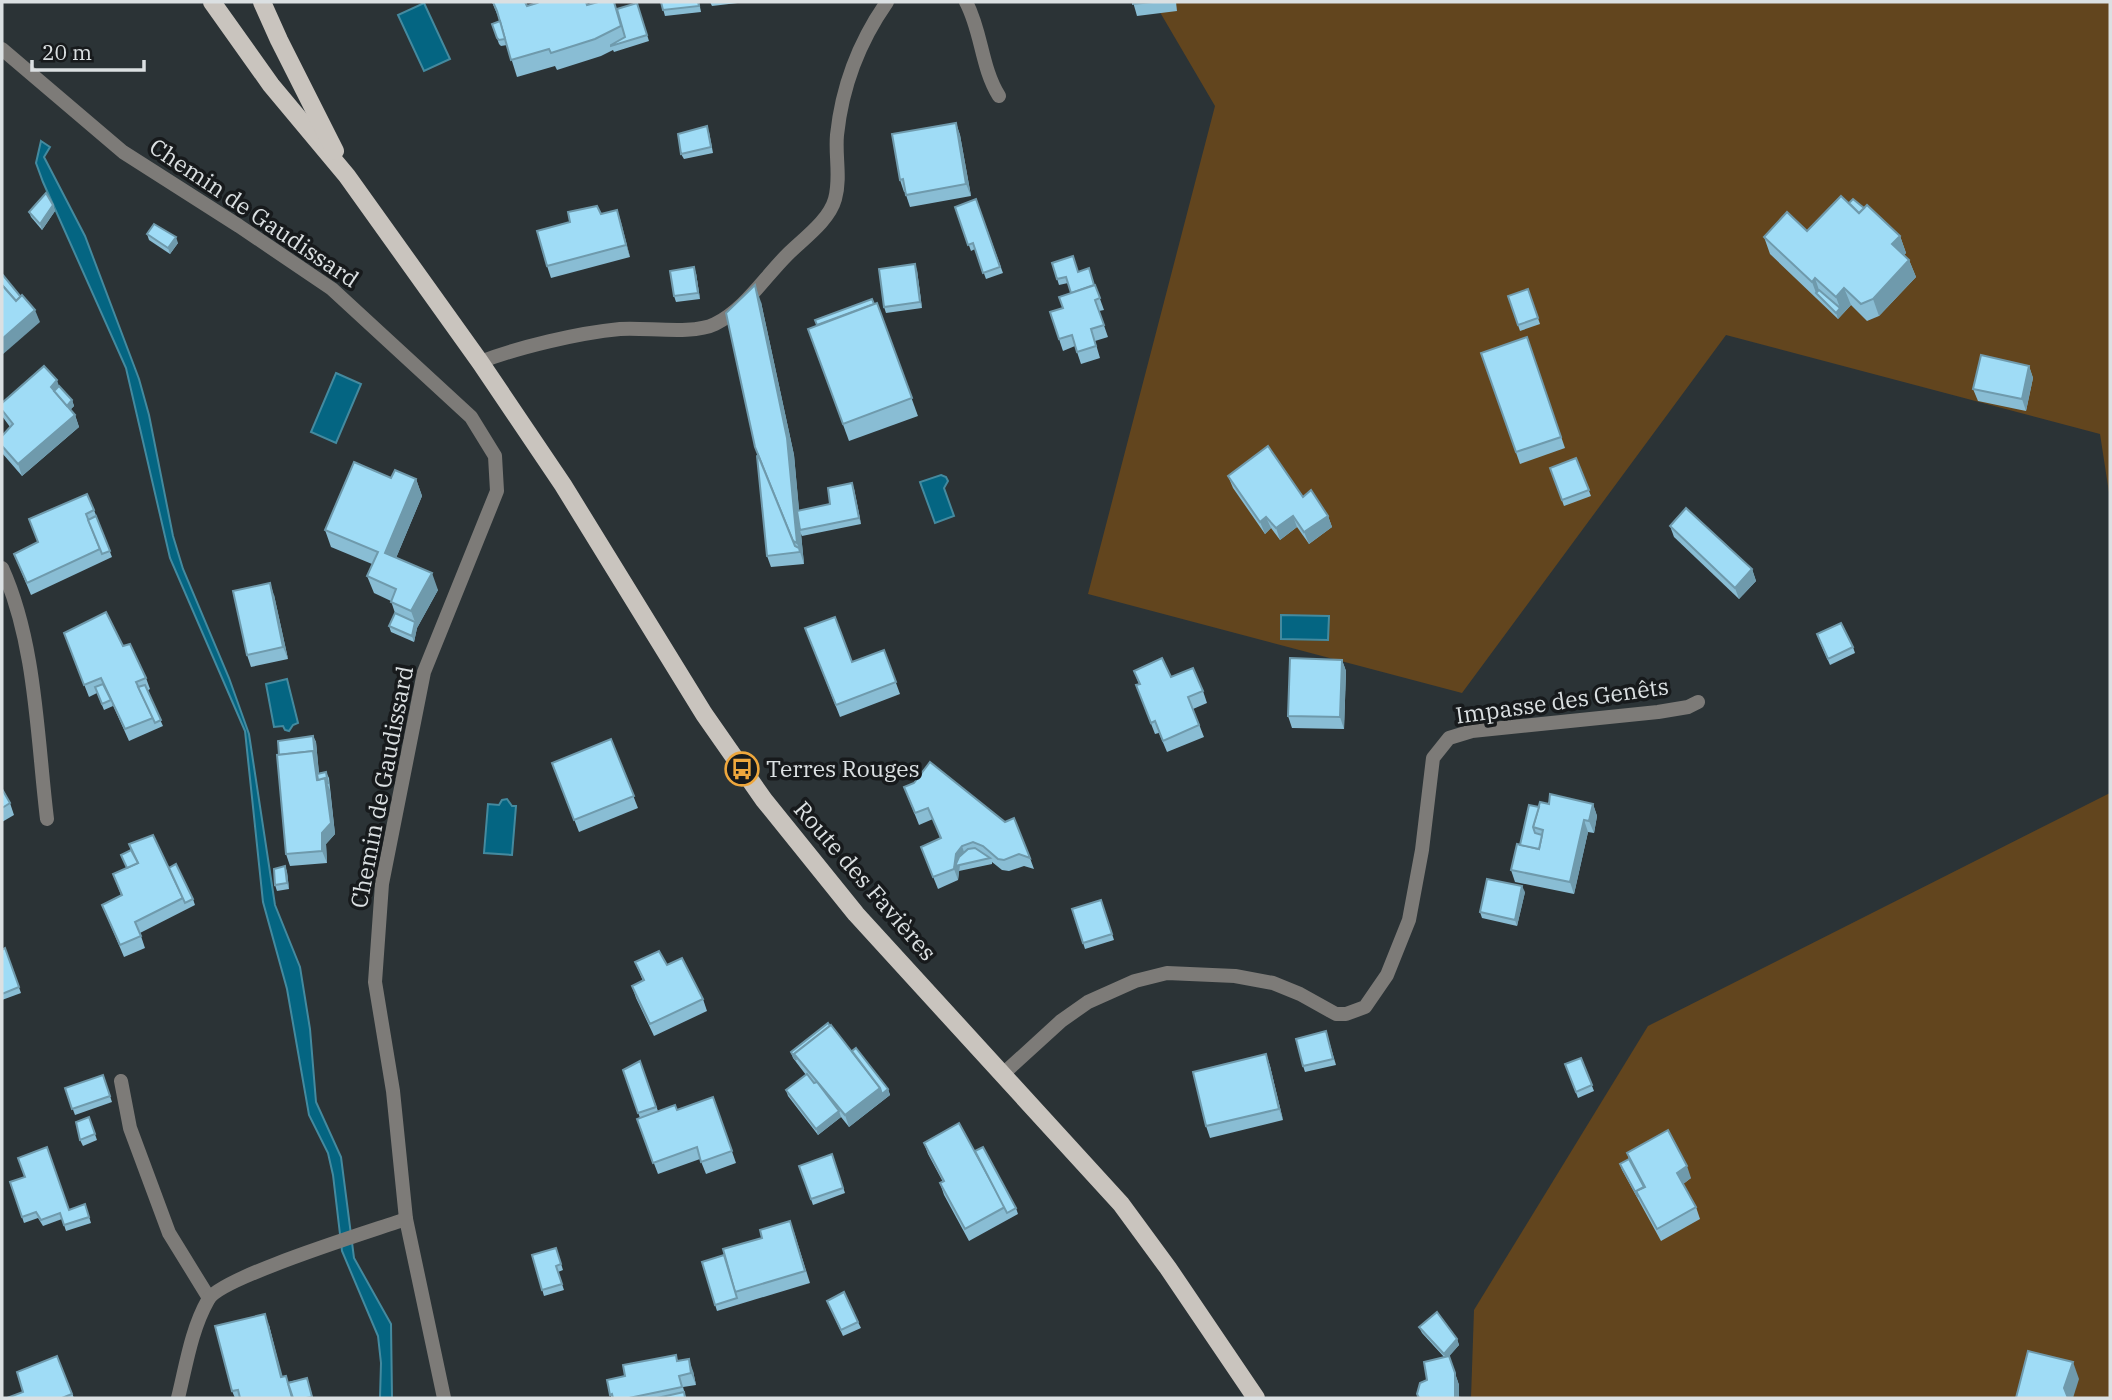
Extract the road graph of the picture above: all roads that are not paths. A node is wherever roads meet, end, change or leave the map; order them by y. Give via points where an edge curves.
1 (212, 2) edge
2 (262, 2) edge
3 (965, 2) edge
4 (884, 4) edge
5 (2, 49) edge
6 (999, 96) dead end
7 (347, 176) junction
8 (480, 362) junction
9 (2, 568) edge
10 (1698, 702) dead end
11 (47, 819) dead end
12 (1003, 1074) junction
13 (121, 1081) dead end
14 (406, 1219) junction
15 (209, 1298) junction
16 (178, 1398) edge
17 (444, 1398) edge
18 (1256, 1398) edge

1 - 7 main road via 271,85
2 - 7 main road
3 - 6 street
4 - 8 street via 862,44 842,101 838,179 831,208 736,311 702,329 616,329
5 - 14 street, Chemin de Gaudissard via 123,152 332,289 471,417 495,456 497,491 424,672 382,884 376,982
7 - 8 main road, Route des Favières
8 - 12 main road, Route des Favières via 563,485 704,714 764,800 856,914
9 - 11 street via 13,593 28,657
10 - 12 street, Impasse des Genêts via 1658,712 1449,737 1431,766 1409,920 1387,975 1366,1007 1336,1014 1273,983 1235,976 1167,974 1135,981 1088,1002 1060,1021
12 - 18 main road, Route des Favières via 1121,1205
13 - 15 street via 130,1128 169,1233
14 - 15 street via 240,1278
14 - 17 street, Chemin de Gaudissard
15 - 16 street via 193,1335

